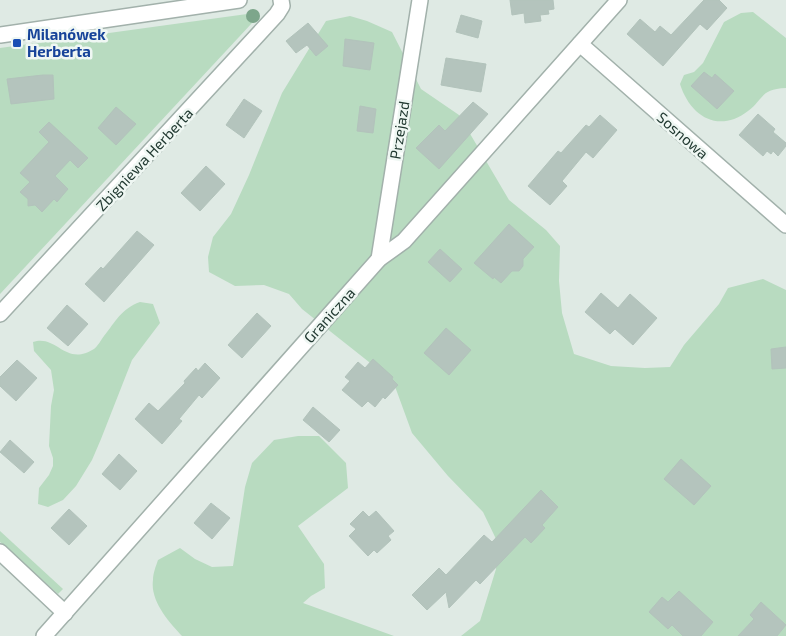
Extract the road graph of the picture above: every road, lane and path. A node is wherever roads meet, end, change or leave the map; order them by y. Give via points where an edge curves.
1 (239, 0) edge
2 (281, 0) edge
3 (420, 0) edge
4 (620, 0) edge
5 (0, 35) edge
6 (580, 44) junction
7 (786, 225) edge
8 (379, 259) junction
9 (0, 314) edge
10 (0, 552) edge
11 (65, 613) junction
12 (44, 636) edge

1 - 5 street
2 - 9 street, Zbigniewa Herberta via 282,6 277,14
3 - 8 street, Przejazd
4 - 6 street, Graniczna
6 - 7 street, Sosnowa
6 - 8 street, Graniczna via 404,241
8 - 11 street, Graniczna
10 - 11 street
11 - 12 street, Graniczna

